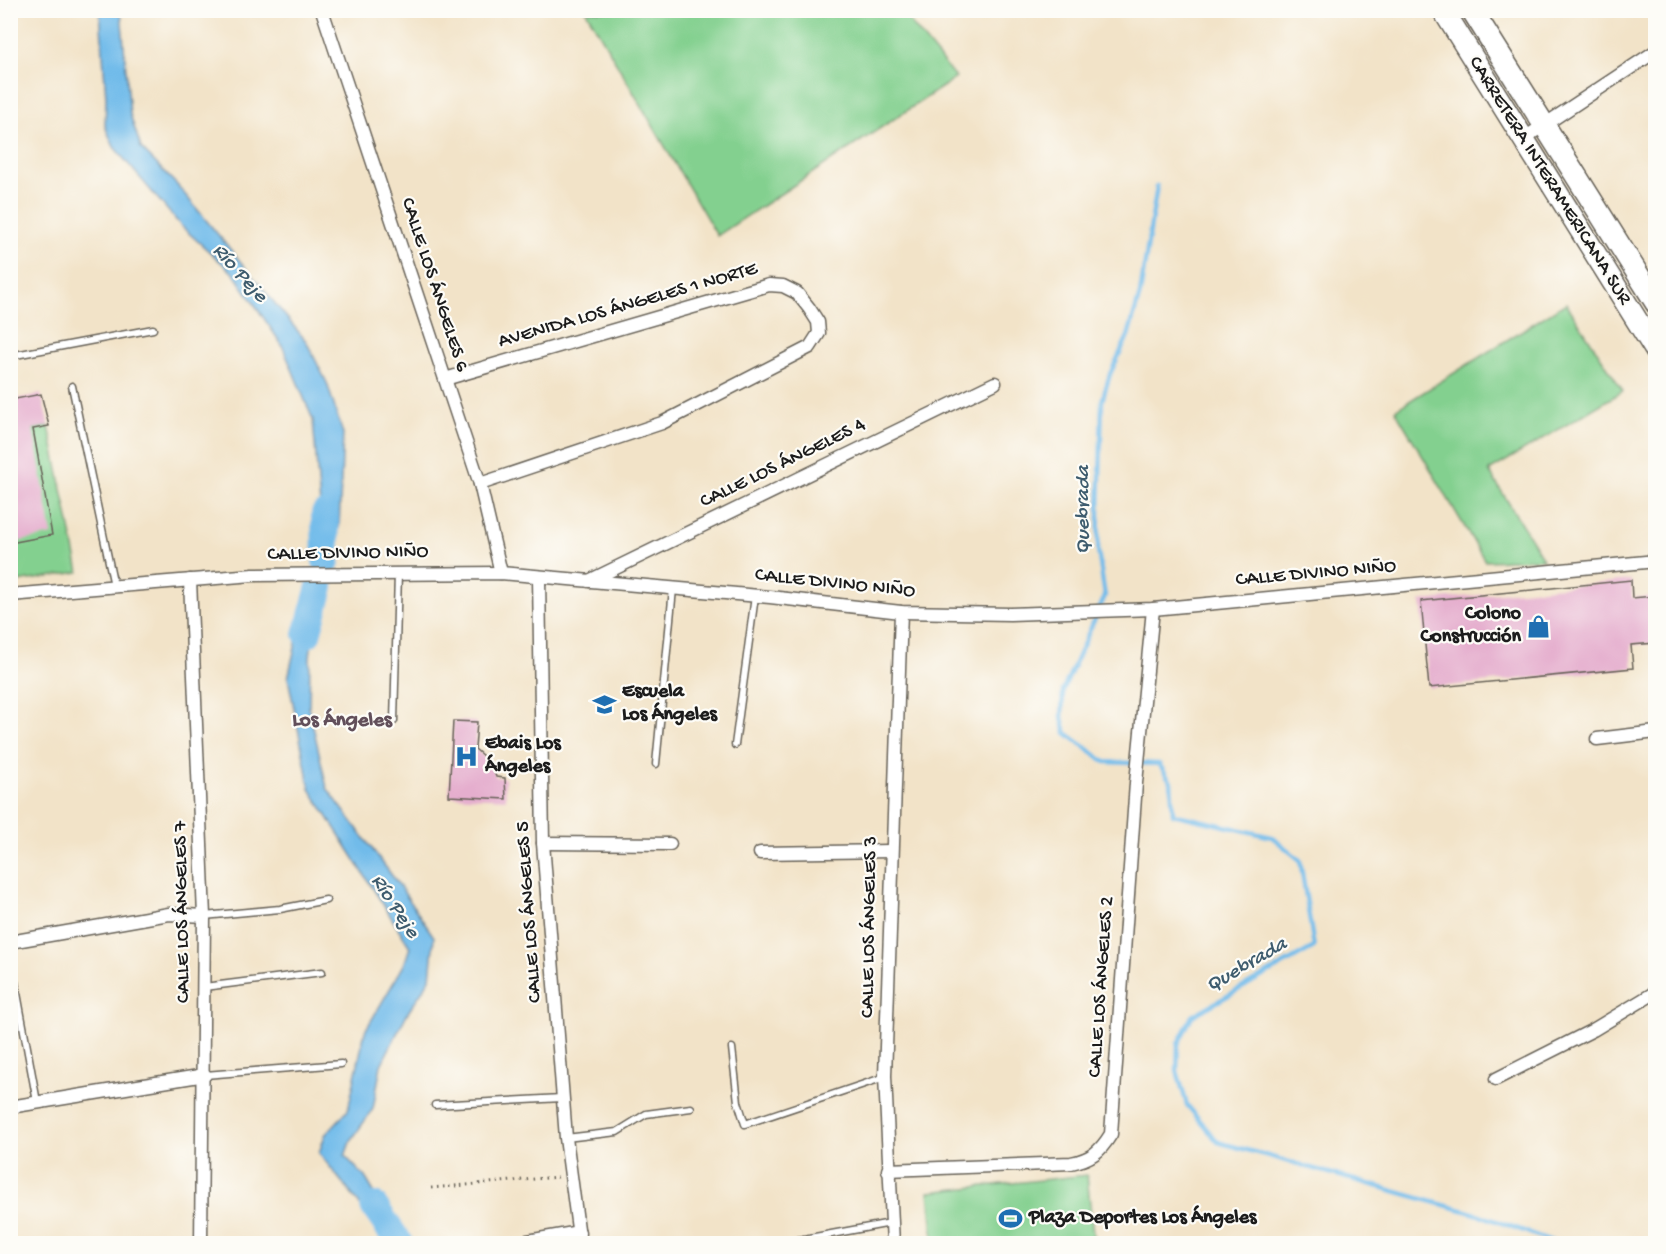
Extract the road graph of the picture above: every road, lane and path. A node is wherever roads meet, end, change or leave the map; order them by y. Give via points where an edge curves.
1 (322, 10) edge
2 (1443, 10) edge
3 (1472, 10) edge
4 (1656, 51) edge
5 (1544, 124) junction
6 (1522, 139) junction
7 (1656, 303) edge
8 (153, 329) dead end
9 (1656, 351) edge
10 (10, 356) edge
11 (445, 379) junction
12 (995, 383) dead end
13 (72, 386) dead end
14 (480, 484) junction
15 (1656, 561) edge
16 (398, 572) junction
17 (501, 573) junction
18 (539, 577) junction
19 (190, 580) junction
20 (588, 581) junction
21 (114, 586) junction
22 (673, 589) junction
23 (10, 596) edge
24 (755, 596) junction
25 (1153, 609) junction
26 (901, 612) junction
27 (394, 721) dead end
28 (1656, 732) edge
29 (1597, 739) dead end
30 (735, 745) dead end
31 (656, 764) dead end
32 (543, 843) junction
33 (669, 844) dead end
34 (891, 851) junction
35 (760, 853) dead end
36 (326, 900) dead end
37 (204, 916) junction
38 (10, 942) edge
39 (322, 972) dead end
40 (15, 982) dead end
41 (204, 987) junction
42 (1656, 992) edge
43 (732, 1048) dead end
44 (341, 1064) dead end
45 (205, 1075) junction
46 (885, 1076) junction
47 (1496, 1079) dead end
48 (562, 1098) junction
49 (37, 1102) junction
50 (435, 1105) dead end
51 (10, 1107) edge
52 (691, 1108) dead end
53 (566, 1138) junction
54 (888, 1170) junction
55 (570, 1176) junction
56 (431, 1188) dead end
57 (891, 1223) junction
58 (580, 1238) edge
59 (201, 1244) edge
60 (511, 1244) edge
61 (777, 1244) edge
62 (893, 1244) edge

1 - 11 street, CALLE LOS ÁNGELES 6
2 - 6 highway, CARRETERA INTERAMERICANA SUR
3 - 5 highway, CARRETERA INTERAMERICANA SUR
4 - 5 street
5 - 6 street
5 - 7 highway, CARRETERA INTERAMERICANA SUR
6 - 9 highway, CARRETERA INTERAMERICANA SUR
8 - 10 lane
11 - 14 street, CALLE LOS ÁNGELES 6
11 - 14 street, AVENIDA LOS ÁNGELES 1 NORTE via 769,285 797,293 818,322 819,333 810,347 662,423
12 - 20 street, CALLE LOS ÁNGELES 4
13 - 21 lane
14 - 17 street, CALLE LOS ÁNGELES 6
15 - 25 street, CALLE DIVINO NIÑO
16 - 17 street, CALLE DIVINO NIÑO
16 - 19 street, CALLE DIVINO NIÑO
16 - 27 lane
17 - 18 street, CALLE DIVINO NIÑO
18 - 20 street, CALLE DIVINO NIÑO
18 - 32 street, CALLE LOS ÁNGELES 5
19 - 21 street, CALLE DIVINO NIÑO
19 - 37 street, CALLE LOS ÁNGELES 7
20 - 22 street, CALLE DIVINO NIÑO
21 - 23 street, CALLE DIVINO NIÑO
22 - 24 street, CALLE DIVINO NIÑO
22 - 31 lane
24 - 26 street, CALLE DIVINO NIÑO
24 - 30 lane
25 - 26 street, CALLE DIVINO NIÑO via 1010,614
25 - 54 street, CALLE LOS ÁNGELES 2 via 1136,783 1111,1134 1101,1150 1088,1159 1071,1163
26 - 34 street, CALLE LOS ÁNGELES 3
28 - 29 street
32 - 33 street
32 - 48 street, CALLE LOS ÁNGELES 5
34 - 35 street
34 - 46 street, CALLE LOS ÁNGELES 3
36 - 37 lane
37 - 38 street via 170,915
37 - 41 street, CALLE LOS ÁNGELES 7
39 - 41 lane
40 - 49 lane
41 - 45 street, CALLE LOS ÁNGELES 7
42 - 47 street via 1593,1030
43 - 46 lane via 738,1101 745,1124
44 - 45 lane
45 - 49 street
45 - 59 street, CALLE LOS ÁNGELES 7
46 - 54 street, CALLE LOS ÁNGELES 3
48 - 50 lane
48 - 53 street, CALLE LOS ÁNGELES 5
49 - 51 street
52 - 53 lane via 646,1114 617,1132
53 - 55 street, CALLE LOS ÁNGELES 5
54 - 57 street, CALLE LOS ÁNGELES 3
55 - 56 path
55 - 58 street, CALLE LOS ÁNGELES 5
57 - 61 lane
57 - 62 street, CALLE LOS ÁNGELES 3
58 - 60 street

